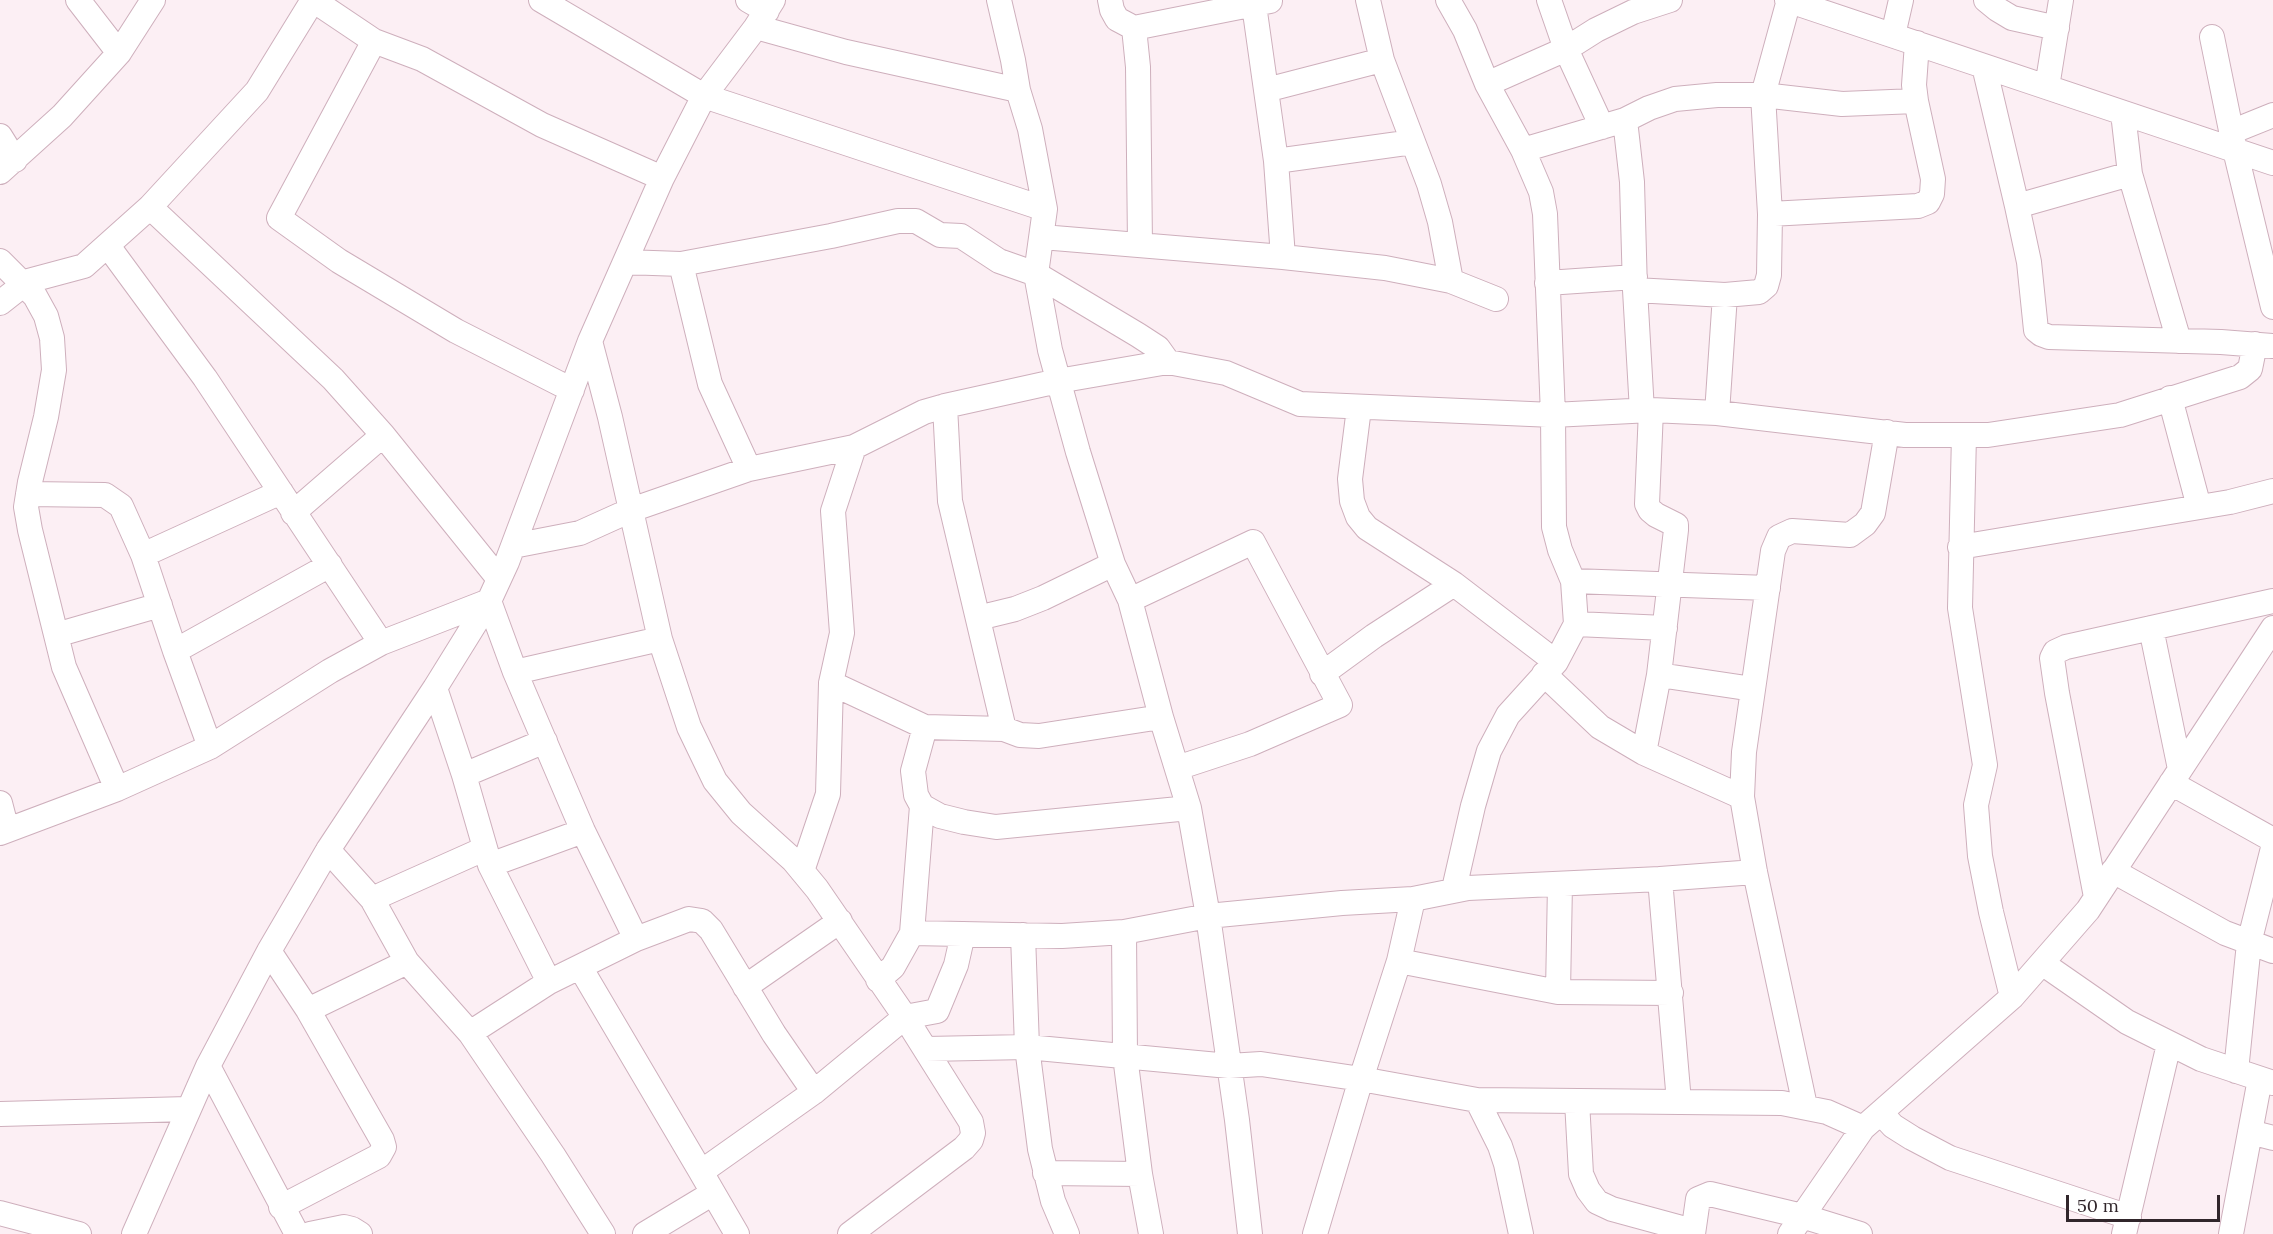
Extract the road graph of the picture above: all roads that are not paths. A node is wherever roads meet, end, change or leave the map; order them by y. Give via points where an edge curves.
1 (78, 0) edge
2 (153, 0) edge
3 (313, 0) edge
4 (541, 0) edge
5 (999, 0) edge
6 (1110, 0) edge
7 (1368, 0) edge
8 (1448, 0) edge
9 (1549, 0) edge
10 (1670, 0) edge
11 (1788, 0) edge
12 (1901, 0) edge
13 (1986, 0) edge
14 (2061, 0) edge
15 (1263, 2) edge
16 (761, 9) edge
17 (1134, 28) junction
18 (2057, 28) junction
19 (1893, 35) junction
20 (2211, 38) dead end
21 (374, 41) junction
22 (1917, 43) junction
23 (1566, 49) junction
24 (119, 53) junction
25 (1382, 60) junction
26 (1984, 66) junction
27 (1487, 84) junction
28 (2047, 87) junction
29 (1018, 90) junction
30 (1266, 90) junction
31 (1763, 95) junction
32 (704, 96) junction
33 (1916, 101) junction
34 (2123, 113) junction
35 (2273, 115) edge
36 (1625, 120) junction
37 (1602, 127) junction
38 (0, 136) edge
39 (2233, 141) junction
40 (1413, 142) junction
41 (1523, 150) junction
42 (1276, 161) junction
43 (2273, 163) edge
44 (7, 166) edge
45 (2130, 174) junction
46 (662, 177) junction
47 (2017, 206) junction
48 (150, 207) junction
49 (1045, 209) junction
50 (1770, 214) junction
51 (1042, 237) junction
52 (1140, 245) junction
53 (108, 246) junction
54 (1283, 257) junction
55 (0, 261) edge
56 (625, 262) junction
57 (681, 264) junction
58 (1036, 274) junction
59 (1451, 281) junction
60 (1547, 283) junction
61 (1635, 283) junction
62 (24, 284) junction
63 (1725, 295) junction
64 (1496, 299) dead end
65 (0, 303) edge
66 (2273, 307) edge
67 (590, 341) junction
68 (2179, 341) junction
69 (2264, 345) edge
70 (1167, 362) junction
71 (1058, 381) junction
72 (572, 390) junction
73 (2170, 398) junction
74 (945, 406) junction
75 (1359, 408) junction
76 (1646, 410) junction
77 (1717, 413) junction
78 (1553, 415) junction
79 (1887, 432) junction
80 (384, 435) junction
81 (1964, 435) junction
82 (854, 447) junction
83 (749, 469) junction
84 (2273, 491) edge
85 (281, 492) junction
86 (28, 495) junction
87 (2199, 507) junction
88 (631, 510) junction
89 (293, 513) junction
90 (513, 546) junction
91 (1960, 547) junction
92 (143, 555) junction
93 (1113, 564) junction
94 (330, 565) junction
95 (499, 579) junction
96 (1573, 581) junction
97 (1454, 584) junction
98 (1670, 584) junction
99 (1768, 588) junction
100 (1130, 600) junction
101 (489, 601) junction
102 (2273, 601) edge
103 (160, 605) junction
104 (978, 618) junction
105 (1576, 624) junction
106 (1665, 628) junction
107 (2151, 628) junction
108 (2273, 628) edge
109 (56, 635) junction
110 (660, 639) junction
111 (381, 643) junction
112 (175, 651) junction
113 (2265, 657) edge
114 (1550, 668) junction
115 (515, 672) junction
116 (1322, 674) junction
117 (1659, 675) junction
118 (831, 683) junction
119 (435, 688) junction
120 (1753, 689) junction
121 (1161, 717) junction
122 (925, 727) junction
123 (1004, 729) junction
124 (546, 741) junction
125 (210, 747) junction
126 (1644, 753) junction
127 (1177, 768) junction
128 (464, 775) junction
129 (2175, 776) junction
130 (117, 789) junction
131 (1742, 797) junction
132 (0, 803) edge
133 (922, 806) junction
134 (1189, 808) junction
135 (583, 831) junction
136 (3, 832) edge
137 (2273, 840) edge
138 (2273, 849) edge
139 (328, 850) junction
140 (487, 857) junction
141 (802, 871) junction
142 (2113, 871) junction
143 (1755, 872) junction
144 (1660, 879) junction
145 (1560, 884) junction
146 (1454, 889) junction
147 (2096, 897) junction
148 (1413, 898) junction
149 (372, 899) junction
150 (1208, 915) junction
151 (840, 921) junction
152 (1124, 932) junction
153 (912, 933) junction
154 (963, 934) junction
155 (1023, 935) junction
156 (636, 939) junction
157 (2249, 943) junction
158 (269, 951) junction
159 (2273, 951) edge
160 (1400, 961) junction
161 (407, 962) junction
162 (2042, 963) junction
163 (580, 967) junction
164 (878, 980) junction
165 (549, 982) junction
166 (746, 987) junction
167 (1558, 992) junction
168 (1671, 993) junction
169 (2012, 997) junction
170 (308, 1010) junction
171 (905, 1017) junction
172 (470, 1033) junction
173 (2169, 1044) junction
174 (1027, 1047) junction
175 (926, 1049) junction
176 (1125, 1056) junction
177 (208, 1066) junction
178 (1229, 1066) junction
179 (2236, 1071) junction
180 (1360, 1079) junction
181 (2266, 1081) edge
182 (814, 1092) junction
183 (1477, 1100) junction
184 (1577, 1101) junction
185 (1679, 1102) junction
186 (1805, 1107) junction
187 (188, 1109) junction
188 (0, 1114) edge
189 (1872, 1120) junction
190 (2250, 1132) junction
191 (2273, 1138) edge
192 (1045, 1173) junction
193 (1140, 1174) junction
194 (707, 1183) junction
195 (281, 1207) junction
196 (0, 1213) edge
197 (1796, 1225) edge
198 (2127, 1225) edge
199 (142, 1229) edge
200 (1693, 1233) edge
201 (78, 1234) edge
202 (297, 1234) edge
203 (310, 1234) edge
204 (360, 1234) edge
205 (603, 1234) edge
206 (645, 1234) edge
207 (737, 1234) edge
208 (850, 1234) edge
209 (1067, 1234) edge
210 (1151, 1234) edge
211 (1250, 1234) edge
212 (1315, 1234) edge
213 (1521, 1234) edge
214 (1860, 1234) edge
215 (2231, 1234) edge

1 - 24 street
2 - 24 street
3 - 21 street
3 - 48 street via 257,91
4 - 32 street
5 - 29 street
6 - 17 street via 1117,19
7 - 25 street
8 - 27 street
9 - 23 street
10 - 23 street via 1633,12
11 - 19 street
11 - 31 street
12 - 19 street
13 - 18 street via 2012,18
14 - 18 street
15 - 17 street
15 - 30 street
16 - 29 street via 846,52
16 - 32 street
17 - 52 street
18 - 28 street
19 - 22 street
20 - 39 street
21 - 46 street via 422,59 542,125
21 - 72 street via 279,218 339,261 456,332
22 - 26 street
22 - 33 street
23 - 27 street
23 - 37 street
24 - 44 street via 62,116
25 - 30 street
25 - 40 street
26 - 28 street
26 - 47 street
27 - 41 street
28 - 34 street
29 - 49 street via 1030,129
30 - 42 street
31 - 33 street via 1842,104
31 - 36 street via 1675,99
31 - 50 street
32 - 46 street
32 - 49 street
33 - 50 street via 1933,179 1928,202 1918,206
34 - 39 street
34 - 45 street
35 - 39 street
36 - 37 street
36 - 61 street via 1632,183
37 - 41 street
38 - 44 street
39 - 43 street
39 - 66 street
40 - 42 street
40 - 59 street via 1440,222
41 - 60 street via 1543,203
42 - 54 street
45 - 47 street
45 - 68 street
46 - 56 street
47 - 68 street via 2029,262 2036,330 2040,334
48 - 53 street
48 - 80 street via 314,359
49 - 51 street
50 - 63 street via 1766,286 1759,292
51 - 52 street
51 - 58 street
52 - 54 street
53 - 62 street via 84,266
53 - 85 street
54 - 59 street via 1385,268
55 - 62 street
56 - 57 street
56 - 67 street
57 - 58 street via 898,221 916,221 940,235 961,236 999,261
57 - 83 street via 710,384
58 - 70 street via 1138,334 1158,348
58 - 71 street
59 - 64 street
60 - 61 street
60 - 78 street
61 - 63 street
61 - 76 street
62 - 65 street
62 - 86 street via 46,316 54,370
63 - 77 street
67 - 72 street
67 - 88 street
68 - 69 street
69 - 73 street via 2250,369 2240,377
70 - 71 street
70 - 75 street via 1226,373 1300,404
71 - 74 street
71 - 93 street
72 - 90 street
73 - 81 street via 2120,415 1988,435
73 - 87 street
74 - 82 street via 924,412
74 - 104 street via 950,501
75 - 78 street
75 - 97 street via 1350,479 1358,517 1367,528
76 - 77 street
76 - 78 street
76 - 98 street via 1647,504 1656,515 1676,525
77 - 79 street
78 - 96 street via 1554,526
79 - 81 street
79 - 99 street via 1873,513 1865,524 1850,535 1792,531 1779,537
80 - 89 street
80 - 95 street
81 - 91 street
82 - 83 street
82 - 118 street via 833,511 842,633
83 - 88 street
84 - 87 street
85 - 89 street
85 - 92 street
86 - 92 street via 105,495 121,506
86 - 109 street via 30,530
87 - 91 street
88 - 90 street via 579,533
88 - 110 street
89 - 94 street
90 - 95 street
91 - 169 street via 1960,608 1986,765 1976,806 1980,856
92 - 103 street
93 - 100 street
93 - 104 street via 1034,602
94 - 111 street
94 - 112 street
95 - 101 street
96 - 98 street
96 - 105 street
97 - 114 street
97 - 116 street
98 - 99 street
98 - 106 street
99 - 120 street
100 - 116 street via 1252,542
100 - 121 street
101 - 111 street
101 - 115 street
101 - 119 street
102 - 107 street
103 - 109 street
103 - 112 street
104 - 123 street
105 - 106 street
105 - 114 street
106 - 117 street
107 - 129 street
107 - 147 street via 2066,647 2052,658
108 - 113 street
109 - 130 street via 64,668
110 - 115 street
110 - 141 street via 689,727 716,781 741,813
111 - 125 street
112 - 125 street
113 - 129 street
114 - 126 street via 1600,728
114 - 146 street via 1508,715 1489,751
115 - 124 street
116 - 127 street via 1340,705 1250,744
117 - 120 street
117 - 126 street
118 - 122 street
118 - 141 street via 828,794
119 - 128 street
119 - 139 street
120 - 131 street
121 - 123 street via 1039,736
121 - 127 street
122 - 123 street
122 - 133 street via 913,771 916,795
124 - 128 street
124 - 135 street
125 - 130 street
126 - 131 street
127 - 134 street
128 - 140 street
129 - 137 street
129 - 142 street
130 - 136 street
131 - 143 street
132 - 136 street
133 - 134 street via 940,816 996,827
133 - 153 street
134 - 150 street
135 - 140 street
135 - 156 street
138 - 157 street
139 - 149 street
139 - 158 street
140 - 149 street
140 - 165 street
141 - 151 street
142 - 147 street
142 - 157 street
143 - 144 street
143 - 186 street
144 - 145 street
144 - 168 street
145 - 146 street
145 - 167 street
146 - 148 street
147 - 162 street
148 - 150 street
148 - 160 street
149 - 161 street
150 - 152 street
150 - 178 street
151 - 164 street
151 - 166 street
152 - 155 street
152 - 176 street
153 - 154 street
153 - 164 street via 893,967
154 - 155 street
154 - 171 street via 956,965 937,1011
155 - 174 street
156 - 163 street
156 - 166 street via 689,919 702,921
157 - 159 street
157 - 179 street
158 - 170 street
158 - 177 street
160 - 167 street
160 - 180 street
161 - 170 street
161 - 172 street
162 - 169 street
162 - 173 street via 2127,1022
163 - 165 street
163 - 194 street
164 - 171 street
165 - 172 street
166 - 182 street
167 - 168 street
168 - 185 street
169 - 189 street
170 - 195 street via 384,1147 379,1156
171 - 175 street
171 - 182 street
172 - 205 street
173 - 179 street
173 - 198 street
174 - 175 street
174 - 176 street
174 - 192 street
175 - 208 street via 971,1122 971,1140
176 - 178 street
176 - 193 street
177 - 187 street
177 - 195 street
178 - 180 street via 1261,1064
178 - 211 street
179 - 181 street
180 - 183 street
180 - 212 street
181 - 190 street
182 - 194 street
183 - 184 street
183 - 213 street via 1500,1146
184 - 185 street
184 - 200 street via 1581,1174 1597,1202
185 - 186 street via 1782,1103
186 - 189 street
187 - 188 street
187 - 199 street
189 - 197 street
189 - 198 street via 1893,1126 1950,1158
190 - 191 street
190 - 215 street
192 - 193 street
192 - 209 street
193 - 210 street
194 - 206 street
194 - 207 street
195 - 202 street
196 - 201 street
197 - 200 street via 1710,1194 1698,1199
197 - 214 street
203 - 204 street via 344,1227

